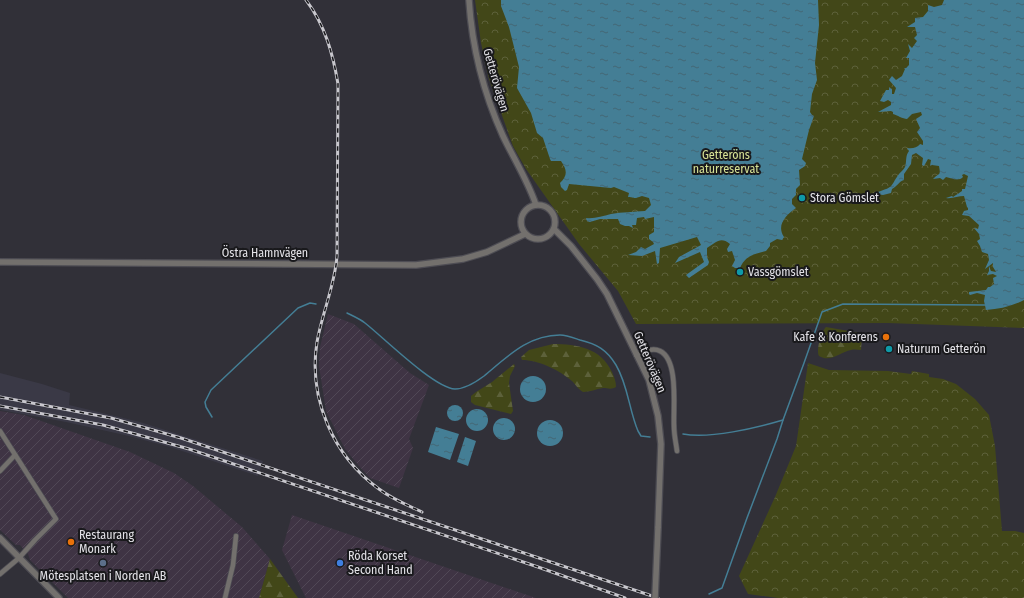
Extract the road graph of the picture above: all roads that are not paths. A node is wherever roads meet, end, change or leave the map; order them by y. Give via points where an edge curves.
1 (469, 0) edge
2 (536, 205) junction
3 (554, 229) junction
4 (525, 234) junction
5 (0, 262) edge
6 (636, 355) junction
7 (0, 431) edge
8 (677, 451) dead end
9 (15, 455) junction
10 (0, 471) edge
11 (236, 536) dead end
12 (0, 538) edge
13 (19, 558) junction
14 (0, 574) edge
15 (59, 598) edge
16 (225, 598) edge
17 (655, 598) edge

1 - 2 street, Getterövägen via 480,70 491,106
2 - 3 street via 544,206 552,214 555,221
2 - 4 street via 522,216 521,228
3 - 4 street via 547,237 539,240
3 - 6 street, Getterövägen via 571,246 608,294
4 - 5 street, Östra Hamnvägen via 487,252 463,259 416,265
6 - 8 street via 652,349 659,350 666,355 671,366
6 - 17 street, Getterövägen, bridge via 652,390 660,431 662,460
7 - 9 street
9 - 10 street
9 - 13 street via 56,519
11 - 16 street via 233,565
12 - 13 street
13 - 14 street
13 - 15 street

